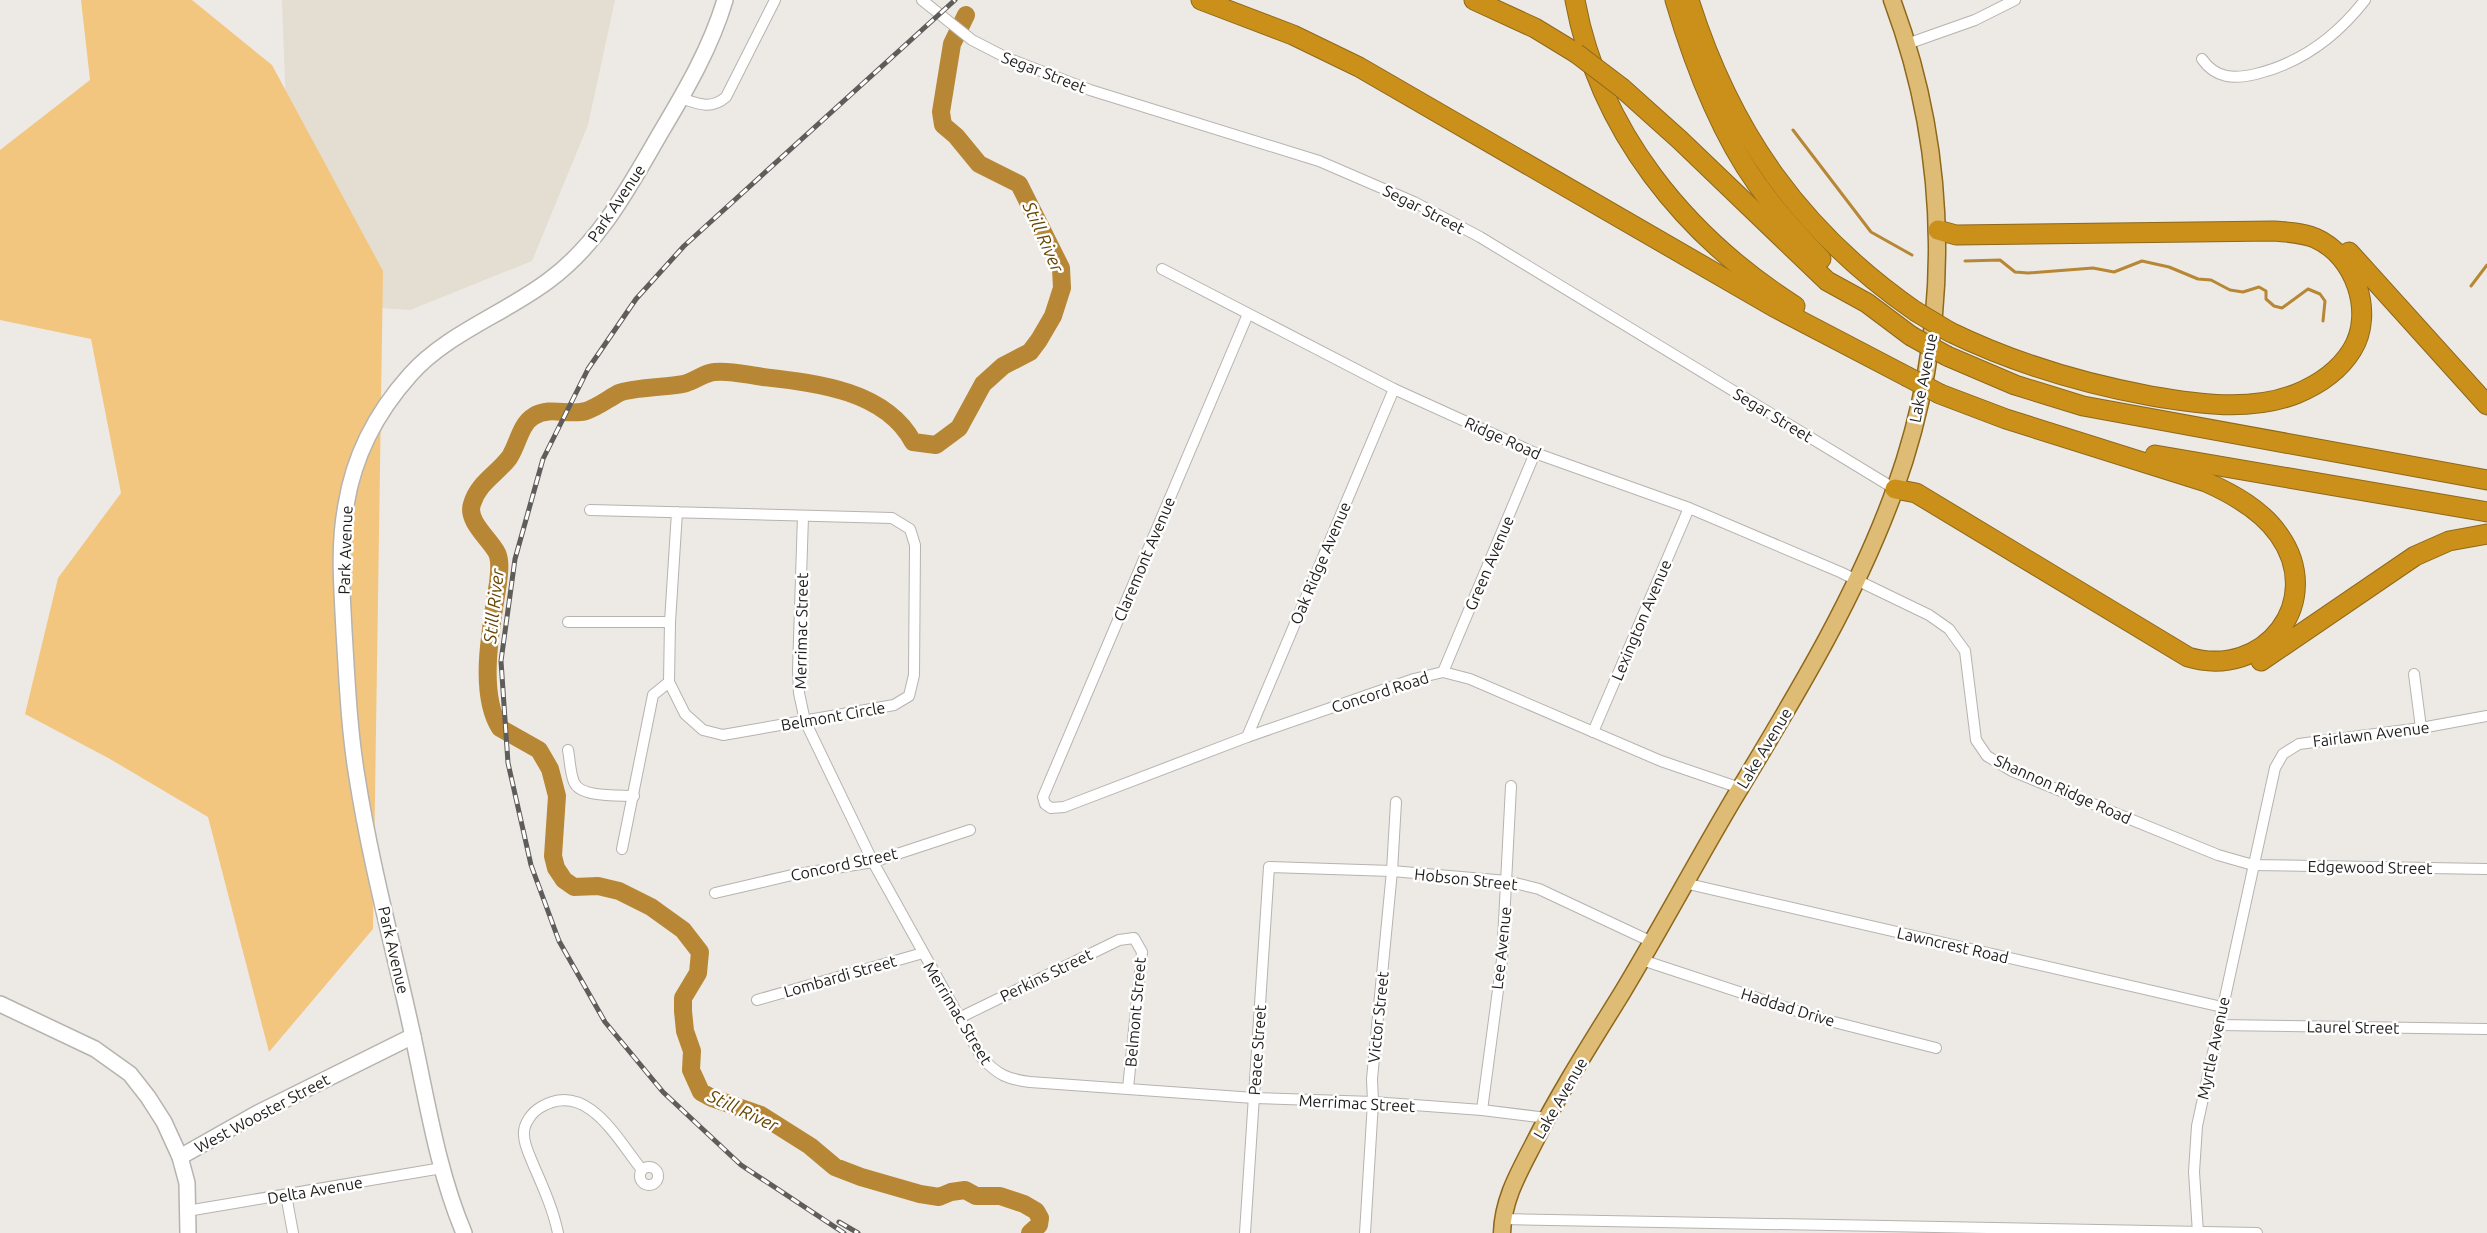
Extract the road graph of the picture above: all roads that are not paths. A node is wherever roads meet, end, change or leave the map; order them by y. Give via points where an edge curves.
1 (725, 0) edge
2 (775, 0) edge
3 (922, 0) edge
4 (1201, 0) edge
5 (1474, 0) edge
6 (1574, 0) edge
7 (1675, 0) edge
8 (1689, 0) edge
9 (1892, 0) edge
10 (2015, 0) edge
11 (2364, 0) edge
12 (1907, 44) junction
13 (2202, 59) dead end
14 (681, 98) junction
15 (1938, 230) junction
16 (1162, 269) dead end
17 (1866, 304) junction
18 (1248, 314) junction
19 (1906, 376) junction
20 (1394, 389) junction
21 (2487, 405) edge
22 (2042, 430) junction
23 (1535, 453) junction
24 (2487, 480) edge
25 (1895, 489) junction
26 (1689, 508) junction
27 (590, 510) dead end
28 (677, 512) junction
29 (2487, 512) edge
30 (803, 516) junction
31 (2487, 534) edge
32 (1857, 580) junction
33 (568, 622) dead end
34 (670, 622) junction
35 (1443, 672) junction
36 (2414, 674) dead end
37 (669, 682) junction
38 (2487, 716) edge
39 (805, 721) junction
40 (2421, 728) junction
41 (1593, 732) junction
42 (1247, 737) junction
43 (568, 750) dead end
44 (1511, 786) dead end
45 (1740, 788) junction
46 (634, 796) junction
47 (1396, 802) dead end
48 (1045, 804) joint
49 (970, 830) dead end
50 (622, 849) dead end
51 (873, 862) junction
52 (2253, 865) junction
53 (1269, 868) joint
54 (2487, 869) edge
55 (1392, 871) junction
56 (1507, 881) junction
57 (1684, 883) junction
58 (715, 893) dead end
59 (1134, 938) joint
60 (1652, 942) junction
61 (923, 953) junction
62 (1642, 960) junction
63 (757, 1000) dead end
64 (0, 1004) edge
65 (2222, 1007) junction
66 (959, 1018) junction
67 (2219, 1025) junction
68 (2487, 1029) edge
69 (413, 1036) junction
70 (1936, 1048) dead end
71 (1128, 1088) junction
72 (1254, 1098) junction
73 (1373, 1102) junction
74 (1482, 1110) junction
75 (1547, 1118) junction
76 (180, 1157) junction
77 (442, 1168) junction
78 (642, 1170) dead end
79 (286, 1195) junction
80 (187, 1211) junction
81 (1502, 1226) edge
82 (188, 1233) edge
83 (292, 1233) edge
84 (464, 1233) edge
85 (558, 1233) edge
86 (1245, 1233) edge
87 (1364, 1233) edge
88 (2198, 1233) edge
89 (2257, 1233) edge

1 - 14 main road, Park Avenue via 705,52
2 - 14 street via 726,98 709,106
3 - 25 street, Segar Street via 950,25 1002,56 1051,76 1319,160 1414,202 1480,237
4 - 19 highway via 1293,35 1359,67 1774,307
5 - 17 highway, bridge via 1526,24 1576,53 1622,88 1827,281
6 - 19 highway via 1584,40 1611,108 1627,140 1671,201 1721,252 1751,276
7 - 17 highway via 1711,100 1756,183 1788,224
8 - 15 highway, bridge via 1706,48 1740,122 1801,211 1848,260 1915,311 1950,332 2019,362 2086,382 2176,400 2244,405 2297,394 2331,375 2353,349 2360,332 2360,298 2350,269 2329,246 2304,234 2274,231 1956,235
9 - 12 main road, Lake Avenue
10 - 12 street via 1975,20
11 - 13 street via 2324,42 2286,65 2232,78 2215,73
12 - 15 main road, Lake Avenue via 1933,160
14 - 69 main road, Park Avenue via 625,193 587,247 550,280 456,338 413,371 379,414 356,460 345,508 342,553 352,738 364,815
15 - 21 highway via 1956,226 2274,222 2306,226 2335,239 2347,250
15 - 25 main road, Lake Avenue via 1928,358 1914,427
16 - 18 street, Ridge Road
17 - 24 highway, bridge via 1911,336 1947,356 2015,385 2083,406
18 - 20 street, Ridge Road
18 - 48 street, Claremont Avenue via 1043,797
19 - 22 highway, bridge via 1972,408
20 - 23 street, Ridge Road
20 - 42 street, Oak Ridge Avenue
22 - 25 highway via 2206,482 2234,495 2259,514 2286,547 2294,575 2292,605 2279,631 2258,651 2244,658 2215,662 2188,657 1916,493
22 - 29 highway via 2160,456
23 - 26 street, Ridge Road
23 - 35 street, Green Avenue
25 - 31 highway via 1910,502 2171,659 2198,670 2214,672 2248,668 2264,660 2432,547
25 - 32 main road, Lake Avenue
26 - 32 street, Ridge Road
26 - 41 street, Lexington Avenue
27 - 28 street, Belmont Circle
28 - 30 street, Belmont Circle
28 - 34 street, Belmont Circle
30 - 39 street, Merrimac Street via 798,670
30 - 39 street, Belmont Circle via 892,518 910,529 915,545 914,675 909,696 894,705
32 - 45 main road, Lake Avenue via 1813,666
32 - 52 street, Shannon Ridge Road via 1929,615 1949,629 1964,651 1976,740 1987,756 2021,774 2218,855
33 - 34 street
34 - 37 street, Belmont Circle
35 - 41 street, Concord Road via 1470,679
35 - 42 street, Concord Road
36 - 40 street
37 - 39 street, Belmont Circle via 685,714 703,730 723,735
37 - 46 street via 653,695
38 - 40 street, Fairlawn Avenue
39 - 51 street, Merrimac Street
40 - 52 street, Fairlawn Avenue via 2323,739 2299,744 2283,754 2275,768
41 - 45 street, Concord Road via 1661,761
42 - 48 street, Concord Road via 1064,807 1051,808
43 - 46 street via 574,783 581,790
44 - 56 street, Lee Avenue
45 - 57 main road, Lake Avenue
46 - 50 street
47 - 55 street, Victor Street
49 - 51 street, Concord Street
51 - 58 street, Concord Street via 792,875
51 - 61 street, Merrimac Street
52 - 54 street, Edgewood Street
52 - 65 street, Myrtle Avenue
53 - 55 street, Hobson Street
53 - 72 street, Peace Street
55 - 56 street, Hobson Street
55 - 73 street, Victor Street via 1372,1079
56 - 60 street, Hobson Street via 1539,889
56 - 74 street, Lee Avenue via 1502,960
57 - 60 main road, Lake Avenue
57 - 65 street, Lawncrest Road
59 - 66 street, Perkins Street via 1119,940
59 - 71 street, Belmont Street via 1142,952
60 - 62 main road, Lake Avenue
61 - 63 street, Lombardi Street
61 - 66 street, Merrimac Street
62 - 70 street, Haddad Drive via 1818,1018
62 - 75 main road, Lake Avenue
64 - 76 main road via 95,1049 130,1074 164,1122
65 - 67 street, Myrtle Avenue
66 - 71 street, Merrimac Street via 982,1058 995,1072 1012,1080
67 - 68 street, Laurel Street
67 - 88 street, Myrtle Avenue via 2197,1126 2194,1172
69 - 76 main road, West Wooster Street via 256,1114
69 - 77 main road, Park Avenue
71 - 72 street, Merrimac Street
72 - 73 street, Merrimac Street
72 - 86 street, Peace Street
73 - 74 street, Merrimac Street
73 - 87 street, Victor Street
74 - 75 street, Merrimac Street
75 - 81 main road, Lake Avenue via 1512,1185
76 - 80 main road, West Wooster Street via 187,1183
77 - 79 street, Delta Avenue
77 - 84 main road, Park Avenue
78 - 85 street via 584,1103 568,1098 552,1100 537,1109 528,1120 524,1134
79 - 80 street, Delta Avenue
79 - 83 street
80 - 82 main road, West Wooster Street
81 - 88 street
88 - 89 street

